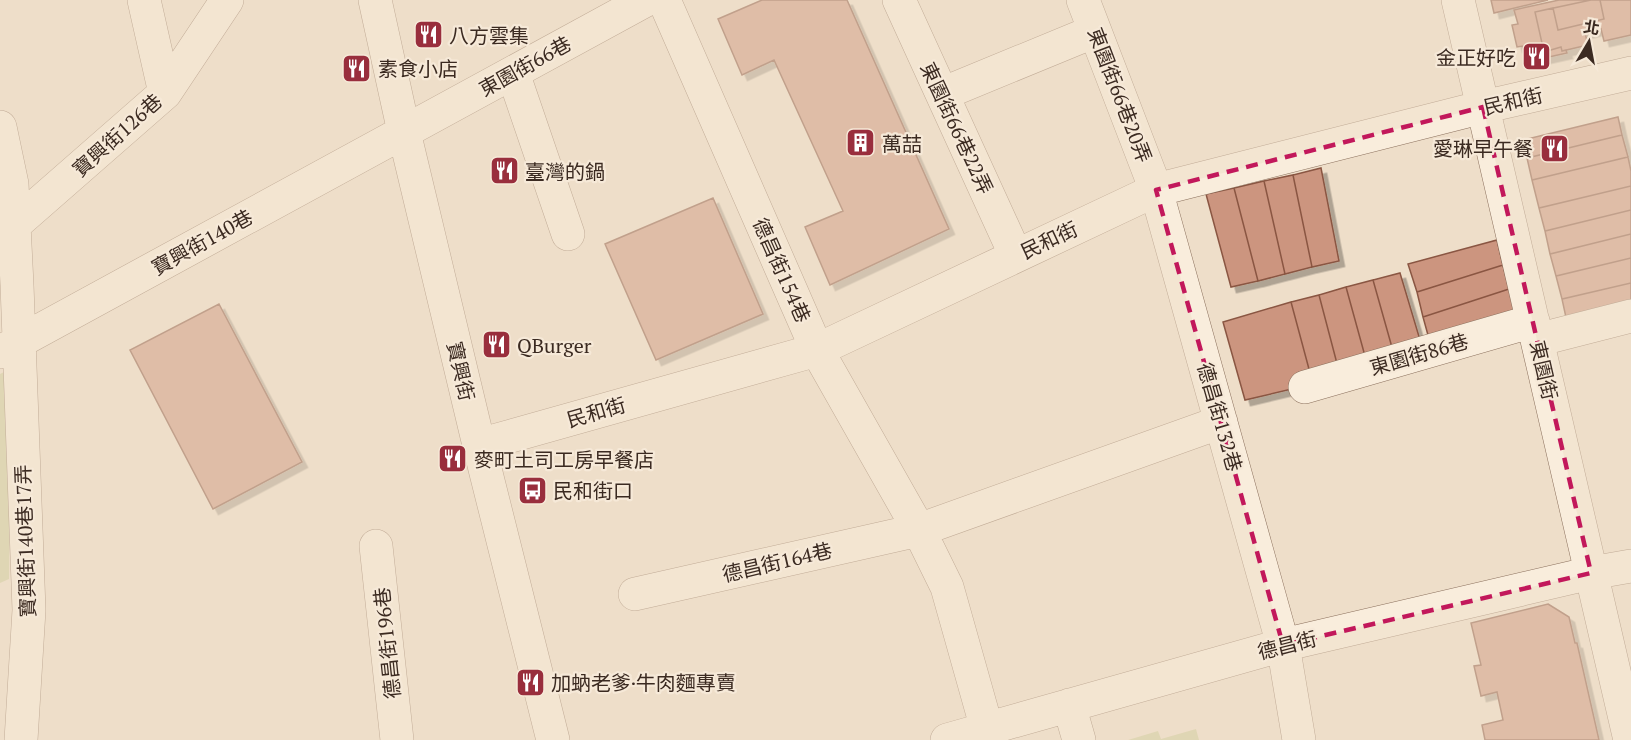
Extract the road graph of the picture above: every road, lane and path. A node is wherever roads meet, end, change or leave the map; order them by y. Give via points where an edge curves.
1 (144, 0) edge
2 (227, 0) edge
3 (375, 0) edge
4 (646, 0) edge
5 (664, 0) edge
6 (899, 0) edge
7 (1083, 0) edge
8 (1458, 0) edge
9 (1095, 31) junction
10 (513, 72) junction
11 (1631, 73) edge
12 (165, 93) junction
13 (942, 94) junction
14 (1484, 107) junction
15 (404, 132) junction
16 (2, 142) edge
17 (1156, 190) junction
18 (14, 226) junction
19 (568, 234) dead end
20 (1016, 256) junction
21 (9, 286) edge
22 (1631, 316) edge
23 (1535, 331) junction
24 (9, 347) edge
25 (817, 350) junction
26 (1305, 387) dead end
27 (1221, 422) junction
28 (479, 445) junction
29 (919, 530) junction
30 (376, 546) dead end
31 (1631, 566) edge
32 (1591, 573) junction
33 (634, 594) dead end
34 (1283, 645) junction
35 (1069, 705) junction
36 (987, 729) junction
37 (21, 740) edge
38 (397, 740) edge
39 (553, 740) edge
40 (947, 740) edge
41 (1079, 740) edge
42 (1299, 740) edge
43 (1630, 740) edge

1 - 12 street
2 - 12 street, 寶興街126巷
3 - 15 street, 寶興街
4 - 10 street, 東園街66巷
5 - 25 street, 德昌街154巷
6 - 13 street, 東園街66巷22弄
7 - 9 street, 東園街66巷20弄
8 - 14 street, 東園街
9 - 13 street
9 - 17 street, 東園街66巷20弄
10 - 15 street, 東園街66巷
10 - 19 street
11 - 14 street, 民和街
12 - 18 street, 寶興街126巷
13 - 20 street, 東園街66巷22弄
14 - 17 street, 民和街
14 - 23 street, 東園街
15 - 24 street, 寶興街140巷
15 - 28 street, 寶興街
16 - 18 street, 寶興街140巷17弄 via 12,184
17 - 20 street, 民和街
17 - 27 street, 德昌街132巷
18 - 21 street, 寶興街140巷17弄
20 - 25 street, 民和街
21 - 24 street, 寶興街140巷17弄
22 - 23 street, 東園街86巷
23 - 26 street, 東園街86巷
23 - 32 street, 東園街
24 - 37 street, 寶興街140巷17弄 via 29,610
25 - 28 street, 民和街
25 - 29 street, 德昌街154巷
27 - 29 street
27 - 34 street, 德昌街132巷
28 - 39 street, 寶興街
29 - 33 street, 德昌街164巷
29 - 36 street, 德昌街154巷 via 947,587
30 - 38 street, 德昌街196巷
31 - 32 street, 德昌街
32 - 34 street, 德昌街
32 - 43 street, 東園街
34 - 35 street, 德昌街
34 - 42 street, 德昌街132巷
35 - 36 street, 德昌街
35 - 41 street
36 - 40 street, 德昌街

